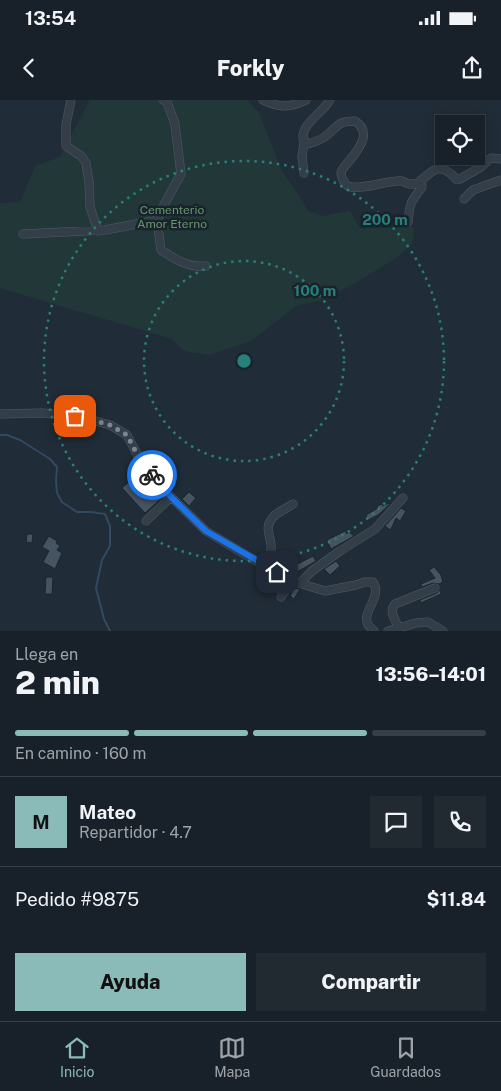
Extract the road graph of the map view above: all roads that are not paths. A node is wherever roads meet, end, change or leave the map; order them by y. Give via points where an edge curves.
1 (71, 100) edge
2 (163, 100) edge
3 (263, 100) edge
4 (306, 100) edge
5 (330, 100) edge
6 (304, 143) junction
7 (501, 160) edge
8 (304, 173) dead end
9 (421, 180) junction
10 (501, 180) edge
11 (464, 199) dead end
12 (157, 220) junction
13 (408, 222) dead end
14 (98, 231) junction
15 (23, 234) dead end
16 (206, 266) dead end
17 (0, 414) edge
18 (171, 497) junction
19 (403, 498) dead end
20 (293, 504) dead end
21 (146, 521) dead end
22 (261, 564) junction
23 (296, 582) junction
24 (435, 588) dead end
25 (281, 597) dead end
26 (399, 629) junction
27 (374, 631) edge
28 (388, 631) edge
29 (443, 631) edge

1 - 14 street via 66,146 86,163 90,206
2 - 12 street via 167,102 175,124 181,174
3 - 4 street via 286,106
5 - 6 street via 302,135
6 - 8 street
6 - 9 street via 323,138 343,122 355,121 362,128 364,140 341,172 348,186 371,186 401,180 417,184
7 - 9 street via 491,158 460,179 440,168 432,170
9 - 13 street via 422,187 409,206
10 - 11 street via 473,190
12 - 14 street
12 - 16 street via 161,250 177,261
14 - 15 street
17 - 18 street via 50,414 110,425 127,435 138,456
18 - 21 street
18 - 22 street via 206,531
19 - 23 street via 375,530
20 - 22 street via 271,520 268,528 271,551
22 - 23 street
23 - 25 street
23 - 27 street via 324,591 373,582 376,593 367,618
24 - 26 street via 395,604 391,612
26 - 28 street
26 - 29 street via 428,622

